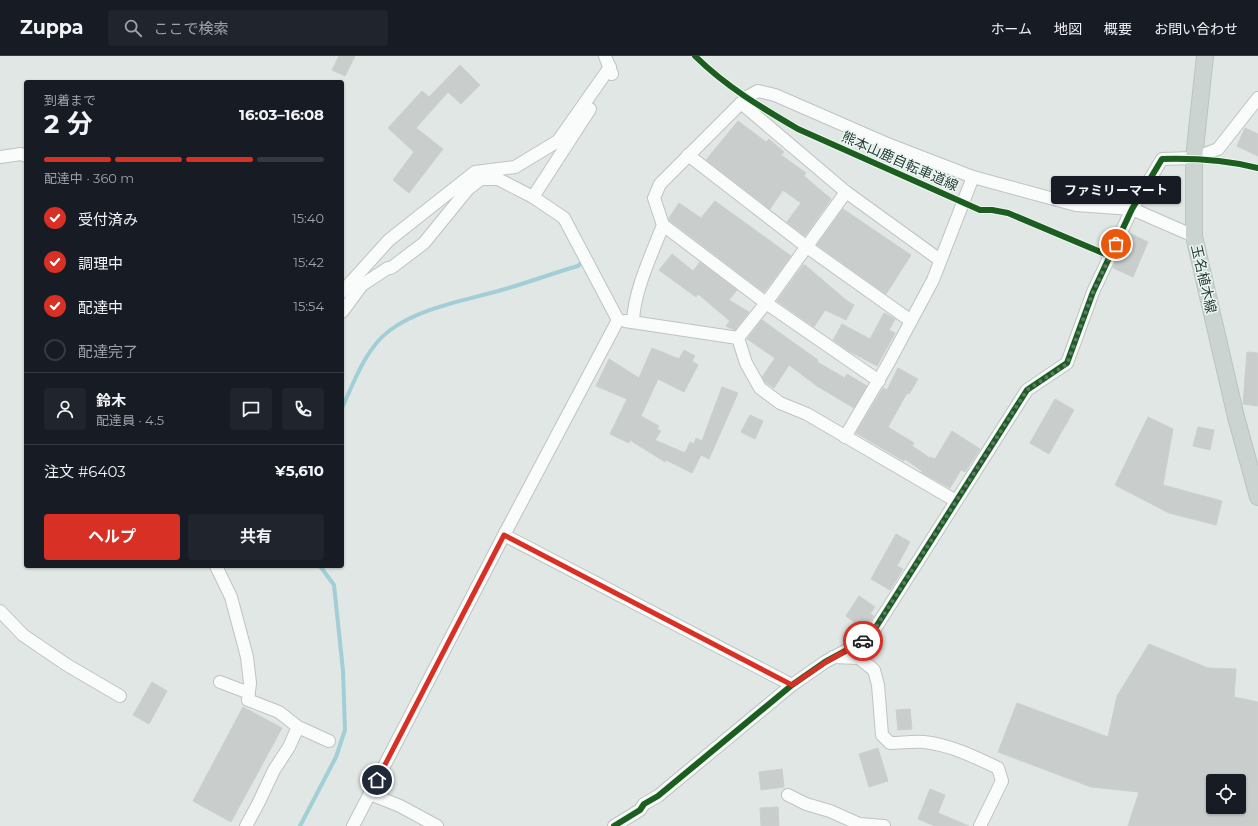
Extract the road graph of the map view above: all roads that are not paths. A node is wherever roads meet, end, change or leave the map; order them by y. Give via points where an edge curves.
1 (1205, 56) edge
2 (607, 62) edge
3 (1258, 98) edge
4 (741, 103) junction
5 (24, 155) edge
6 (688, 155) junction
7 (0, 157) edge
8 (1194, 158) junction
9 (973, 176) junction
10 (846, 192) junction
11 (533, 197) junction
12 (1132, 209) junction
13 (663, 225) junction
14 (1194, 236) junction
15 (807, 246) junction
16 (940, 260) junction
17 (344, 290) edge
18 (766, 304) junction
19 (344, 309) edge
20 (618, 320) junction
21 (911, 321) junction
22 (633, 322) junction
23 (738, 338) junction
24 (879, 381) junction
25 (845, 436) junction
26 (1258, 497) edge
27 (956, 501) junction
28 (504, 535) junction
29 (217, 568) edge
30 (0, 611) edge
31 (833, 658) junction
32 (220, 682) dead end
33 (792, 685) junction
34 (249, 693) junction
35 (120, 696) dead end
36 (298, 727) junction
37 (329, 741) dead end
38 (370, 794) junction
39 (788, 795) dead end
40 (246, 826) edge
41 (353, 826) edge
42 (437, 826) edge
43 (614, 826) edge
44 (884, 826) edge
45 (980, 826) edge

1 - 8 main road, 玉名植木線
2 - 11 street via 612,75
2 - 17 street via 558,142 515,167 475,172 389,240
3 - 8 street via 1218,148
4 - 6 street
4 - 9 street via 758,91 775,95 885,143
4 - 10 street
5 - 7 street
6 - 13 street via 660,184 654,198
6 - 15 street
8 - 12 street via 1162,159
8 - 14 main road, 玉名植木線
9 - 12 street via 1076,205
9 - 16 street
10 - 15 street
10 - 16 street
11 - 19 street via 498,179 481,179 468,189 424,243 362,286
11 - 20 street via 564,218
12 - 14 street
12 - 27 street via 1093,292 1067,364 1027,390
13 - 18 street
13 - 22 street via 646,270
14 - 26 main road, 玉名植木線 via 1236,417
15 - 18 street
15 - 21 street
16 - 21 street via 933,280
18 - 23 street
18 - 24 street
20 - 22 street
20 - 28 street
21 - 24 street
22 - 23 street
23 - 25 street via 746,363 760,388 780,403 807,414
24 - 25 street
25 - 27 street
27 - 31 street via 869,638
28 - 33 street
28 - 38 street
29 - 34 street via 231,597 245,650 250,682
30 - 35 street via 23,635
31 - 33 street
31 - 45 street via 859,658 874,670 878,685 882,735 890,743 939,744 998,768 1002,781
32 - 34 street
33 - 43 street via 658,796
34 - 36 street via 248,700 280,712
36 - 37 street
36 - 40 street
38 - 41 street
38 - 42 street via 400,806
39 - 44 street via 859,824

